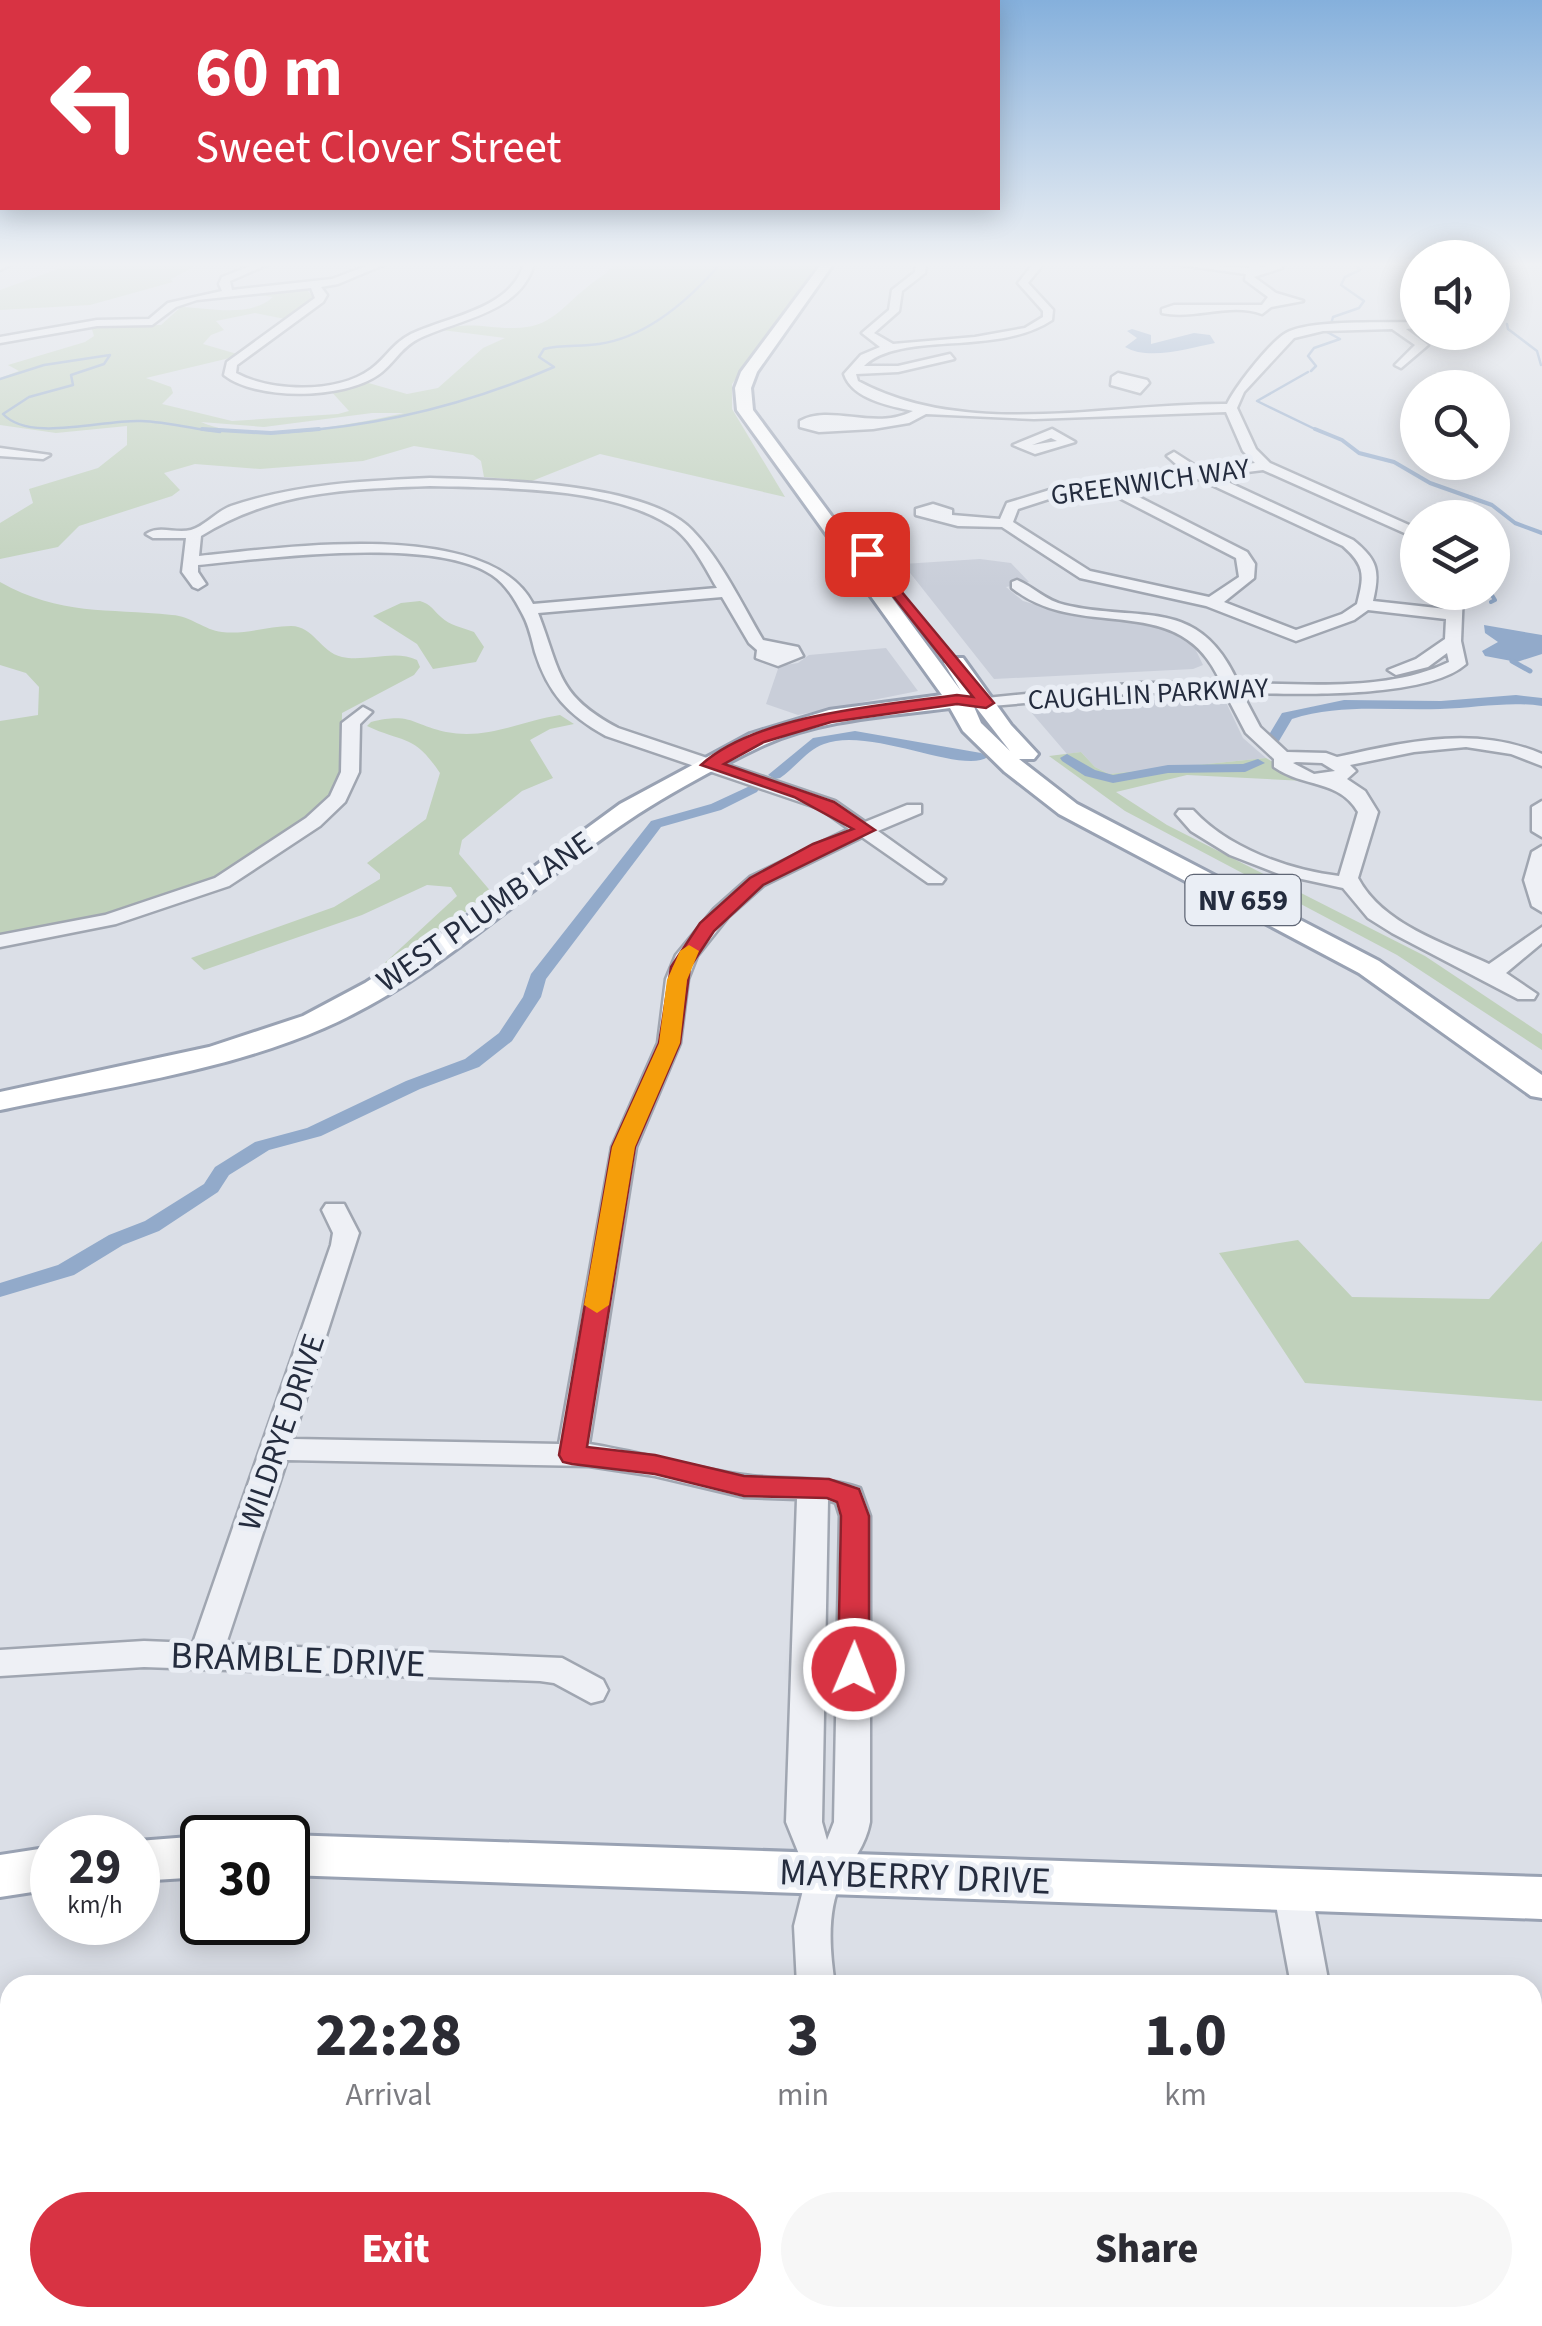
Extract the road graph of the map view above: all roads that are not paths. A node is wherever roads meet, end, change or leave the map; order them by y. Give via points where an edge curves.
1 (231, 372) edge
2 (378, 372) edge
3 (749, 372) edge
4 (763, 372) edge
5 (852, 372) edge
6 (1255, 372) edge
7 (1140, 390) dead end
8 (1231, 408) junction
9 (926, 409) junction
10 (1126, 410) junction
11 (1143, 410) junction
12 (873, 425) dead end
13 (1052, 434) dead end
14 (0, 452) edge
15 (1164, 452) dead end
16 (43, 455) dead end
17 (1266, 466) junction
18 (1199, 474) junction
19 (1106, 486) junction
20 (941, 516) dead end
21 (1006, 522) junction
22 (1400, 527) edge
23 (153, 534) dead end
24 (194, 534) junction
25 (190, 560) junction
26 (198, 584) dead end
27 (1016, 585) dead end
28 (724, 592) junction
29 (1212, 602) junction
30 (1365, 605) junction
31 (526, 609) junction
32 (1454, 610) edge
33 (1454, 616) junction
34 (767, 650) dead end
35 (1226, 680) junction
36 (974, 698) junction
37 (363, 712) dead end
38 (1542, 761) edge
39 (710, 765) junction
40 (1335, 771) junction
41 (1542, 807) edge
42 (914, 809) dead end
43 (1186, 814) dead end
44 (866, 830) junction
45 (1542, 832) edge
46 (1542, 852) edge
47 (935, 879) dead end
48 (1349, 883) junction
49 (1542, 906) edge
50 (1542, 934) edge
51 (0, 940) edge
52 (1492, 972) junction
53 (1526, 994) dead end
54 (1542, 1067) edge
55 (1542, 1089) edge
56 (0, 1101) edge
57 (335, 1210) dead end
58 (276, 1449) junction
59 (572, 1455) junction
60 (813, 1489) junction
61 (206, 1654) junction
62 (0, 1662) edge
63 (591, 1690) dead end
64 (310, 1857) edge
65 (30, 1871) edge
66 (825, 1873) junction
67 (0, 1876) edge
68 (1292, 1889) junction
69 (1542, 1898) edge
70 (815, 1975) edge
71 (1308, 1975) edge

1 - 2 street via 249,384 284,388 328,386
3 - 36 main road, NV 659 via 745,410
4 - 36 main road, NV 659 via 756,388 760,412
5 - 9 street via 853,383 868,394
6 - 8 street
7 - 10 street
8 - 11 street
8 - 17 street via 1252,455
9 - 10 street via 964,401 994,405 1006,414
9 - 12 street
10 - 11 street
11 - 13 street via 1136,422
14 - 16 street
15 - 18 street
17 - 18 street, GREENWICH WAY
17 - 22 street
18 - 19 street, GREENWICH WAY
18 - 30 street via 1358,550 1372,572
19 - 21 street, GREENWICH WAY via 1028,498 1008,511
19 - 29 street via 1242,555 1248,576
20 - 21 street
21 - 29 street, GREENWICH WAY via 1085,575
23 - 24 street
24 - 25 street
24 - 28 street via 225,512 290,494 419,482 503,483 663,516 692,536
25 - 26 street
25 - 31 street via 359,548 426,552 492,570 514,585
27 - 35 street via 1056,608 1185,628 1208,644
28 - 31 street
28 - 34 street
29 - 30 street, GREENWICH WAY via 1296,636
30 - 33 street
31 - 39 street via 567,706 612,732
32 - 33 street, CAUGHLIN PARKWAY
33 - 35 street, CAUGHLIN PARKWAY via 1458,664 1419,681
35 - 36 street, CAUGHLIN PARKWAY
35 - 40 street via 1254,736 1284,758 1321,758
36 - 39 main road, WEST PLUMB LANE via 804,723
36 - 54 main road, NV 659 via 1021,750 1078,793 1379,958
36 - 55 main road, NV 659 via 982,739 1068,809 1369,967
37 - 51 street via 351,723 350,772 338,798 222,882 109,920
38 - 40 street via 1505,746 1396,747
39 - 44 street via 800,793
39 - 56 main road, WEST PLUMB LANE via 629,809 480,920 313,1022 217,1054
40 - 48 street via 1368,812
41 - 45 street
42 - 44 street
43 - 48 street via 1206,832 1283,870
44 - 47 street
44 - 59 street via 756,882 707,928 680,967 670,1043 624,1147
46 - 49 street via 1534,880
48 - 52 street via 1372,912
50 - 52 street
52 - 53 street
57 - 58 street, WILDRYE DRIVE via 344,1244
58 - 59 street
58 - 61 street, WILDRYE DRIVE
59 - 60 street via 744,1486
60 - 66 street via 804,1822
60 - 66 street via 842,1491 855,1516 852,1822 844,1851
61 - 62 street, BRAMBLE DRIVE
61 - 63 street, BRAMBLE DRIVE via 540,1668 562,1671
64 - 66 main road, MAYBERRY DRIVE
65 - 67 main road
66 - 68 main road, MAYBERRY DRIVE
66 - 70 street via 811,1932
68 - 69 main road, MAYBERRY DRIVE
68 - 71 street

